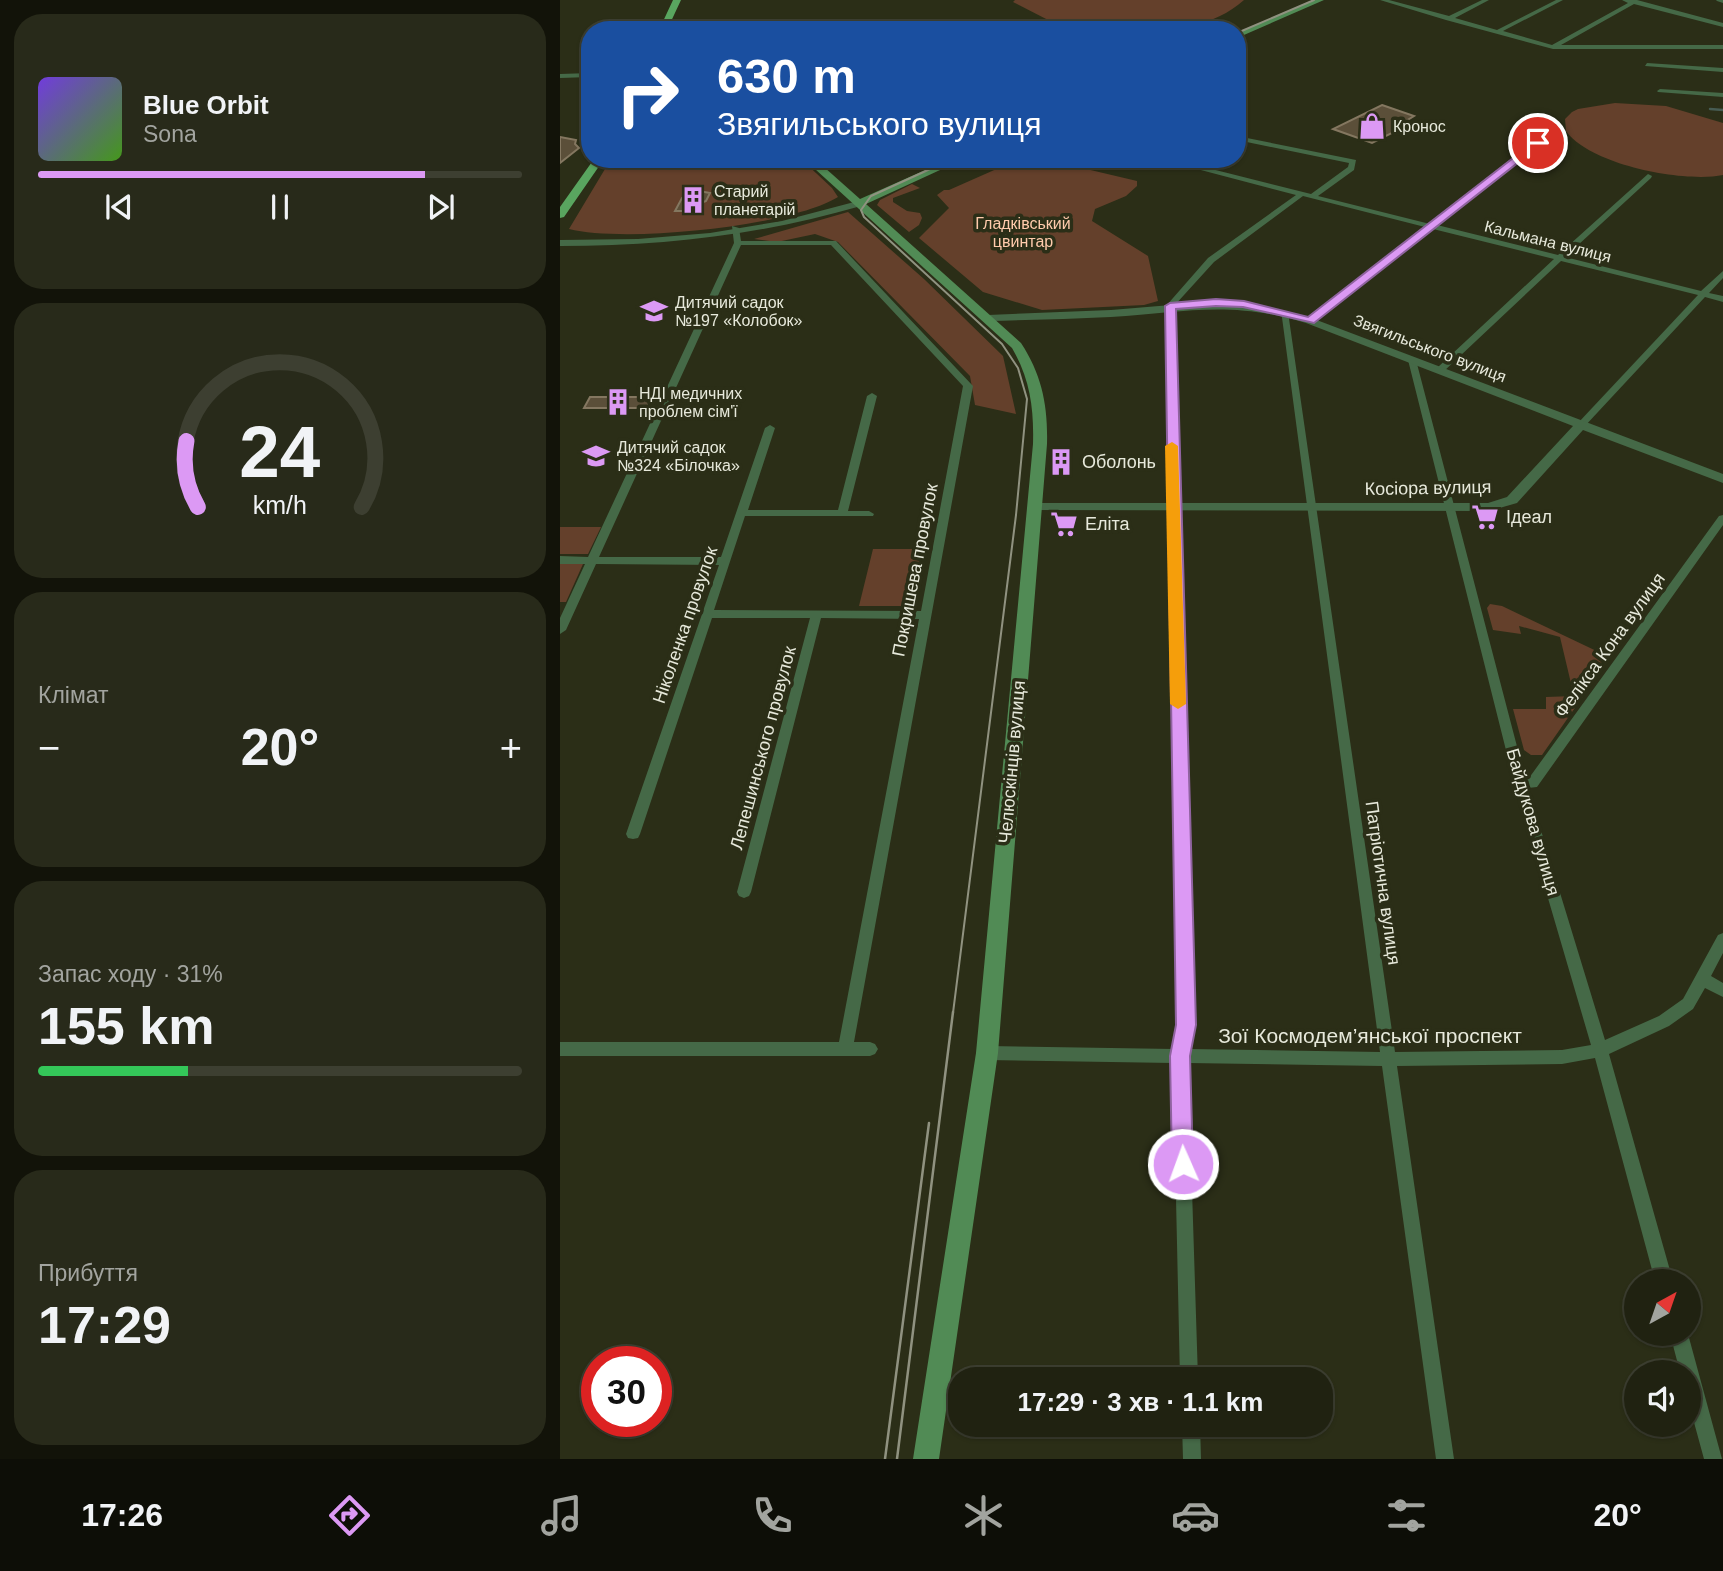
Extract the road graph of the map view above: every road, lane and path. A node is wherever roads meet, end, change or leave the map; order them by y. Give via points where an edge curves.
1 (677, 0) edge
2 (1303, 0) edge
3 (1320, 0) edge
4 (1383, 0) edge
5 (1413, 0) edge
6 (1486, 0) edge
7 (1560, 0) edge
8 (1625, 0) edge
9 (1636, 1) edge
10 (1402, 5) junction
11 (1448, 19) junction
12 (667, 21) edge
13 (1246, 25) edge
14 (1723, 25) edge
15 (1497, 32) junction
16 (1246, 33) edge
17 (1553, 47) junction
18 (1723, 47) edge
19 (1647, 65) dead end
20 (1723, 70) edge
21 (581, 75) edge
22 (560, 76) edge
23 (1660, 91) dead end
24 (1723, 95) edge
25 (1246, 140) edge
26 (1538, 143) dead end
27 (593, 168) edge
28 (819, 168) edge
29 (921, 168) edge
30 (937, 168) edge
31 (1198, 168) edge
32 (1648, 176) dead end
33 (1301, 194) junction
34 (1312, 197) junction
35 (855, 201) junction
36 (560, 215) edge
37 (1433, 227) junction
38 (737, 235) junction
39 (560, 241) edge
40 (1562, 259) junction
41 (1723, 274) edge
42 (1704, 294) junction
43 (1723, 299) edge
44 (1170, 306) junction
45 (1284, 312) junction
46 (988, 318) junction
47 (1310, 321) junction
48 (1412, 360) junction
49 (1440, 370) junction
50 (872, 396) dead end
51 (1581, 425) junction
52 (770, 428) dead end
53 (1723, 479) edge
54 (1310, 506) junction
55 (1033, 507) junction
56 (1173, 507) junction
57 (1448, 507) junction
58 (743, 513) junction
59 (842, 514) junction
60 (869, 514) dead end
61 (1723, 518) edge
62 (560, 560) edge
63 (593, 560) junction
64 (725, 561) junction
65 (708, 614) junction
66 (817, 614) junction
67 (925, 615) junction
68 (560, 630) edge
69 (1520, 782) junction
70 (634, 834) dead end
71 (744, 892) dead end
72 (1723, 939) edge
73 (1702, 979) junction
74 (1723, 990) edge
75 (845, 1048) junction
76 (560, 1049) edge
77 (870, 1049) dead end
78 (1600, 1051) junction
79 (987, 1053) junction
80 (1180, 1056) junction
81 (1388, 1059) junction
82 (1661, 1269) edge
83 (1682, 1346) edge
84 (1189, 1367) edge
85 (1191, 1437) edge
86 (926, 1459) edge
87 (1192, 1459) edge
88 (1445, 1459) edge
89 (1713, 1459) edge

1 - 12 main road
2 - 13 main road
3 - 16 main road
4 - 10 street
5 - 10 street
6 - 11 street
7 - 15 street
8 - 9 street
9 - 14 street
9 - 17 street
10 - 11 street
11 - 15 street
15 - 17 street
17 - 18 street
19 - 20 street
21 - 22 street
23 - 24 street
25 - 34 street via 1353,162
26 - 37 street
27 - 36 main road
28 - 35 main road, Челюскінців вулиця
29 - 35 main road
30 - 35 main road
31 - 33 street, Кальмана вулиця
32 - 40 street
33 - 34 street, Кальмана вулиця
33 - 44 street via 1211,260
34 - 37 street, Кальмана вулиця
35 - 38 street via 793,223
35 - 46 main road, Челюскінців вулиця
37 - 40 street, Кальмана вулиця
37 - 47 street
38 - 39 street via 656,243
38 - 63 street
38 - 67 street, Покришева провулок via 833,243 968,386
40 - 42 street, Кальмана вулиця
40 - 49 street
41 - 42 street, Косіора вулиця
42 - 43 street, Кальмана вулиця
42 - 51 street, Косіора вулиця
44 - 45 street, Звягильського вулиця via 1225,303
44 - 46 street, Звягильського вулиця
44 - 56 street
45 - 47 street, Звягильського вулиця
45 - 54 street, Патріотична вулиця
46 - 55 main road, Челюскінців вулиця via 1017,346 1036,379 1040,417
47 - 48 street, Звягильського вулиця
48 - 49 street, Звягильського вулиця
48 - 57 street, Байдукова вулиця
49 - 51 street, Звягильського вулиця
50 - 59 street
51 - 53 street, Звягильського вулиця
51 - 57 street, Косіора вулиця via 1512,500 1489,507
52 - 58 street, Ніколенка провулок
54 - 56 street, Косіора вулиця
54 - 57 street, Косіора вулиця
54 - 81 street, Патріотична вулиця
55 - 56 street, Косіора вулиця
55 - 79 main road, Челюскінців вулиця
56 - 80 street via 1186,1025
57 - 69 street, Байдукова вулиця
58 - 59 street
58 - 64 street, Ніколенка провулок
59 - 60 street
61 - 69 street, Фелікса Кона вулиця via 1532,783
62 - 63 street
63 - 64 street
63 - 68 street
64 - 65 street, Ніколенка провулок
65 - 66 street
65 - 70 street, Ніколенка провулок
66 - 67 street
66 - 71 street, Лепешинського провулок
67 - 75 street, Покришева провулок
69 - 78 street, Байдукова вулиця
72 - 73 street
73 - 74 street
73 - 78 street, Зої Космодем’янської проспект via 1688,1004 1664,1021
75 - 76 street
75 - 77 street
78 - 81 street, Зої Космодем’янської проспект via 1562,1057
78 - 82 street, Байдукова вулиця
79 - 80 street, Зої Космодем’янської проспект
79 - 86 main road, Челюскінців вулиця
80 - 81 street, Зої Космодем’янської проспект
80 - 84 street
81 - 88 street, Патріотична вулиця
83 - 89 street
85 - 87 street

